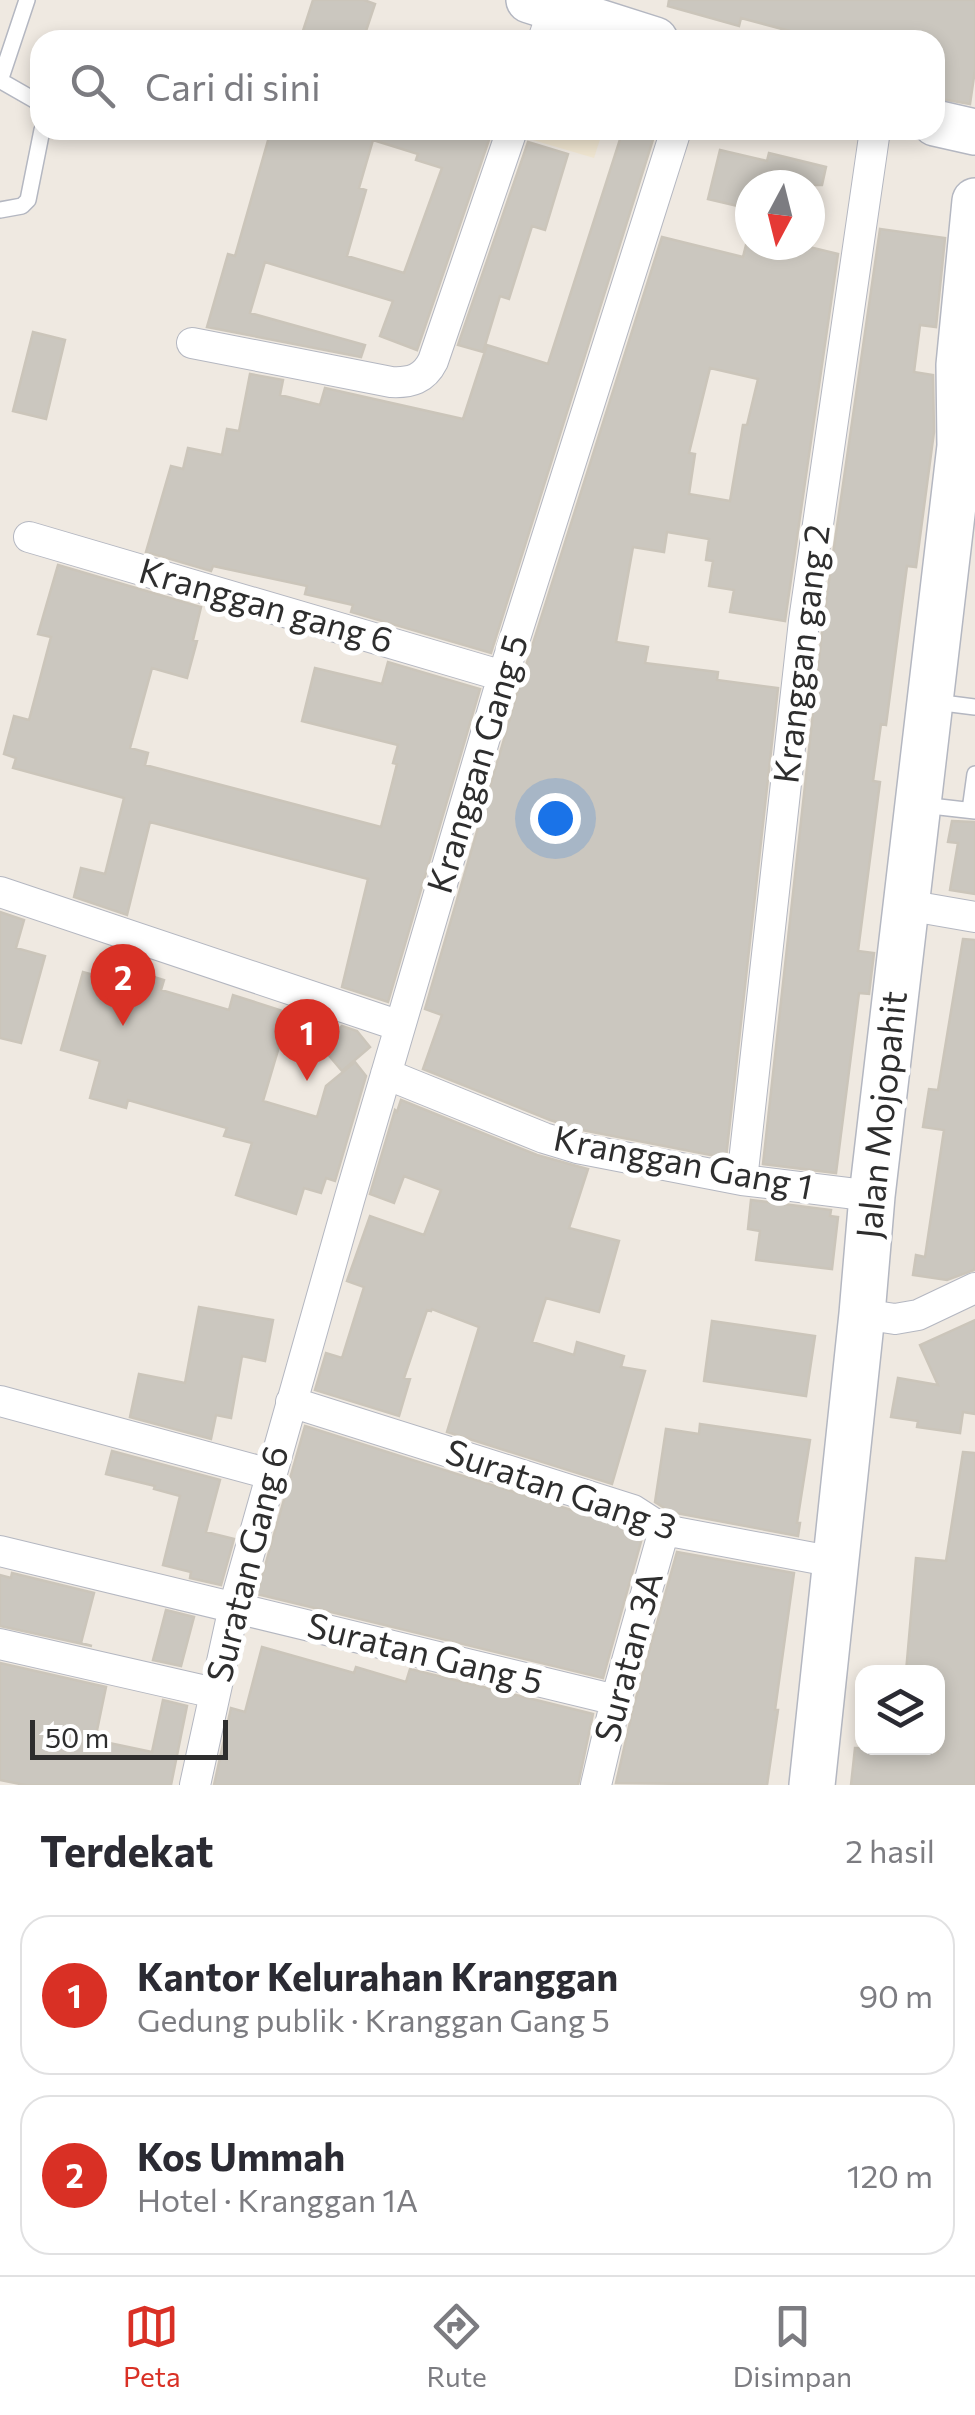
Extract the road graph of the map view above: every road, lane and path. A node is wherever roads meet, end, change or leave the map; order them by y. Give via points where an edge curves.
1 (27, 0) edge
2 (542, 16) edge
3 (608, 30) edge
4 (0, 81) edge
5 (30, 98) edge
6 (945, 125) edge
7 (975, 132) edge
8 (40, 140) edge
9 (509, 140) edge
10 (673, 140) edge
11 (874, 140) edge
12 (975, 201) edge
13 (0, 210) edge
14 (192, 343) dead end
15 (968, 428) edge
16 (29, 537) dead end
17 (503, 676) junction
18 (930, 701) junction
19 (975, 707) edge
20 (975, 774) edge
21 (918, 804) junction
22 (973, 811) edge
23 (0, 892) edge
24 (906, 905) junction
25 (975, 917) edge
26 (400, 1026) junction
27 (386, 1074) junction
28 (742, 1180) junction
29 (872, 1196) junction
30 (975, 1288) edge
31 (862, 1314) junction
32 (0, 1402) edge
33 (291, 1402) junction
34 (270, 1474) junction
35 (664, 1530) junction
36 (0, 1551) edge
37 (836, 1562) junction
38 (234, 1608) junction
39 (0, 1644) edge
40 (215, 1693) junction
41 (616, 1700) junction
42 (195, 1785) edge
43 (596, 1785) edge
44 (812, 1785) edge

1 - 4 lane
2 - 3 main road
4 - 5 lane
6 - 7 main road
8 - 13 lane via 28,200
9 - 14 street via 434,361 417,380 392,382
10 - 17 street, Kranggan Gang 5
11 - 28 street, Kranggan gang 2 via 804,621
12 - 15 main road, Jalan Mojopahit via 959,366
15 - 18 main road, Jalan Mojopahit
16 - 17 street, Kranggan gang 6
17 - 26 street, Kranggan Gang 5
18 - 19 lane
18 - 21 main road, Jalan Mojopahit
20 - 22 lane
21 - 22 lane
21 - 24 main road, Jalan Mojopahit
23 - 26 street
24 - 25 street
24 - 29 main road, Jalan Mojopahit
26 - 27 street, Kranggan Gang 5
27 - 28 street, Kranggan Gang 1 via 577,1148
27 - 33 street, Kranggan Gang 5
28 - 29 street, Kranggan Gang 1
29 - 31 main road, Jalan Mojopahit
30 - 31 street via 918,1316
31 - 37 main road, Jalan Mojopahit
32 - 34 street
33 - 34 street, Suratan Gang 6
33 - 35 street, Suratan Gang 3 via 632,1510
34 - 38 street, Suratan Gang 6
35 - 37 street, Suratan Gang 3
35 - 41 street, Suratan 3A
36 - 38 street, Suratan Gang 5
37 - 44 main road, Jalan Mojopahit
38 - 40 street, Suratan Gang 6
38 - 41 street, Suratan Gang 5
39 - 40 street
40 - 42 street, Suratan Gang 6
41 - 43 street, Suratan 3A

